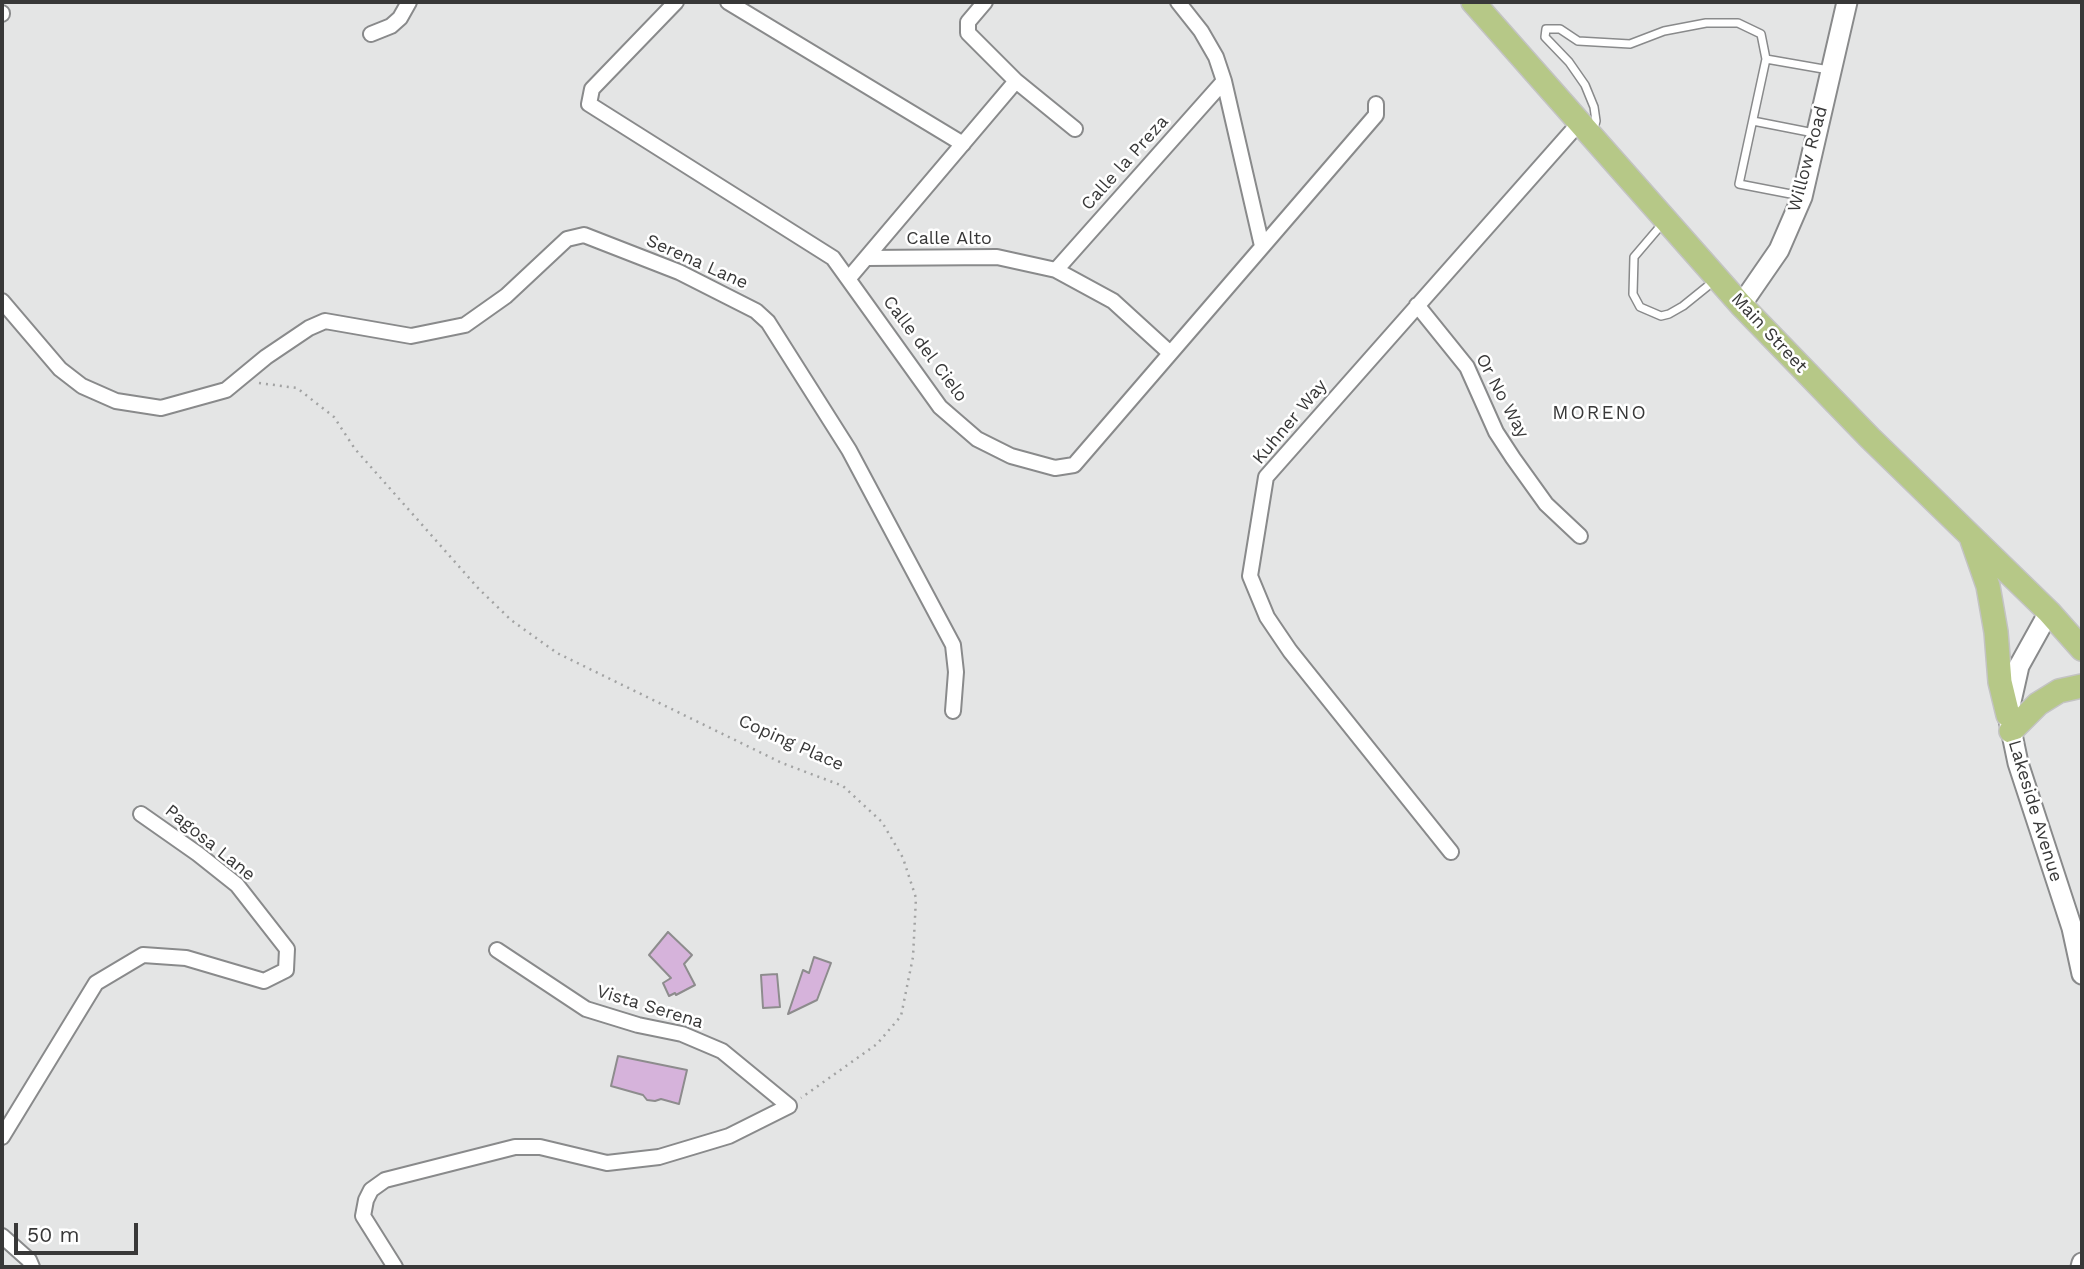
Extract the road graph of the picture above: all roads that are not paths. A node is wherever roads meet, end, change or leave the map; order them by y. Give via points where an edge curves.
1 (409, 2) edge
2 (676, 2) edge
3 (728, 2) edge
4 (985, 2) edge
5 (1178, 2) edge
6 (1473, 2) edge
7 (1847, 2) edge
8 (371, 34) dead end
9 (1766, 59) junction
10 (1831, 71) junction
11 (1016, 81) junction
12 (1224, 81) junction
13 (1376, 104) dead end
14 (1753, 121) junction
15 (1075, 129) dead end
16 (1586, 129) junction
17 (1816, 133) junction
18 (963, 144) junction
19 (1802, 197) junction
20 (1666, 220) junction
21 (1262, 247) junction
22 (866, 258) junction
23 (1056, 270) junction
24 (849, 278) junction
25 (1717, 278) junction
26 (2, 301) edge
27 (1417, 305) junction
28 (1741, 306) junction
29 (1170, 353) junction
30 (1580, 536) dead end
31 (1971, 537) junction
32 (2049, 612) junction
33 (2082, 649) edge
34 (2082, 686) edge
35 (953, 711) dead end
36 (2009, 723) junction
37 (141, 814) dead end
38 (1451, 852) dead end
39 (497, 950) dead end
40 (2082, 974) edge
41 (2, 1137) edge
42 (2, 1236) edge
43 (32, 1267) edge
44 (395, 1267) edge

1 - 8 street via 391,26
2 - 24 street, Calle del Cielo via 592,89 589,104 833,258
3 - 18 street
4 - 11 street via 968,22 968,33
5 - 12 street via 1211,48
6 - 16 main road, Main Street
7 - 10 street, Willow Road
9 - 10 lane
9 - 14 lane
9 - 16 lane via 1761,34 1738,23 1664,31 1630,44 1578,41 1560,29 1546,29 1545,37 1569,62 1594,107 1596,121
10 - 17 street, Willow Road
11 - 15 street
11 - 18 street
12 - 21 street
12 - 23 street, Calle la Preza
13 - 21 street, Calle del Cielo via 1376,115
14 - 17 lane
14 - 19 lane via 1739,184
16 - 20 main road, Main Street
16 - 27 street, Kuhner Way
17 - 19 street, Willow Road
18 - 22 street
19 - 28 street, Willow Road via 1779,250
20 - 25 main road, Main Street
20 - 25 lane via 1634,257 1633,294 1640,307 1661,316 1669,314
21 - 29 street, Calle del Cielo
22 - 23 street, Calle Alto via 997,257
22 - 24 street
23 - 29 street, Calle Alto via 1113,301
24 - 29 street, Calle del Cielo via 940,407 977,439 1011,456 1055,468 1074,465
25 - 28 main road, Main Street
26 - 35 street, Serena Lane via 60,369 82,386 116,401 161,408 226,390 266,357 325,321 411,336 465,325 506,296 567,239 584,235 679,272 756,310 768,322 849,450 953,645
27 - 30 street, Or No Way via 1467,367 1496,432 1546,505
27 - 38 street, Kuhner Way via 1266,477 1250,576 1267,617 1290,651
28 - 31 main road, Main Street
31 - 32 main road, Main Street
31 - 36 main road via 1988,586
32 - 33 main road, Main Street
32 - 36 street, Lakeside Avenue via 2019,666
34 - 36 main road via 2059,691
36 - 40 street, Lakeside Avenue
37 - 41 street, Pagosa Lane via 237,885 287,949 286,970 264,981 186,958 143,956 96,983
39 - 44 street, Vista Serena via 586,1009 682,1034 722,1051 789,1106 729,1136 659,1157 607,1163 540,1147 515,1147 385,1180 371,1191 363,1216
42 - 43 street

